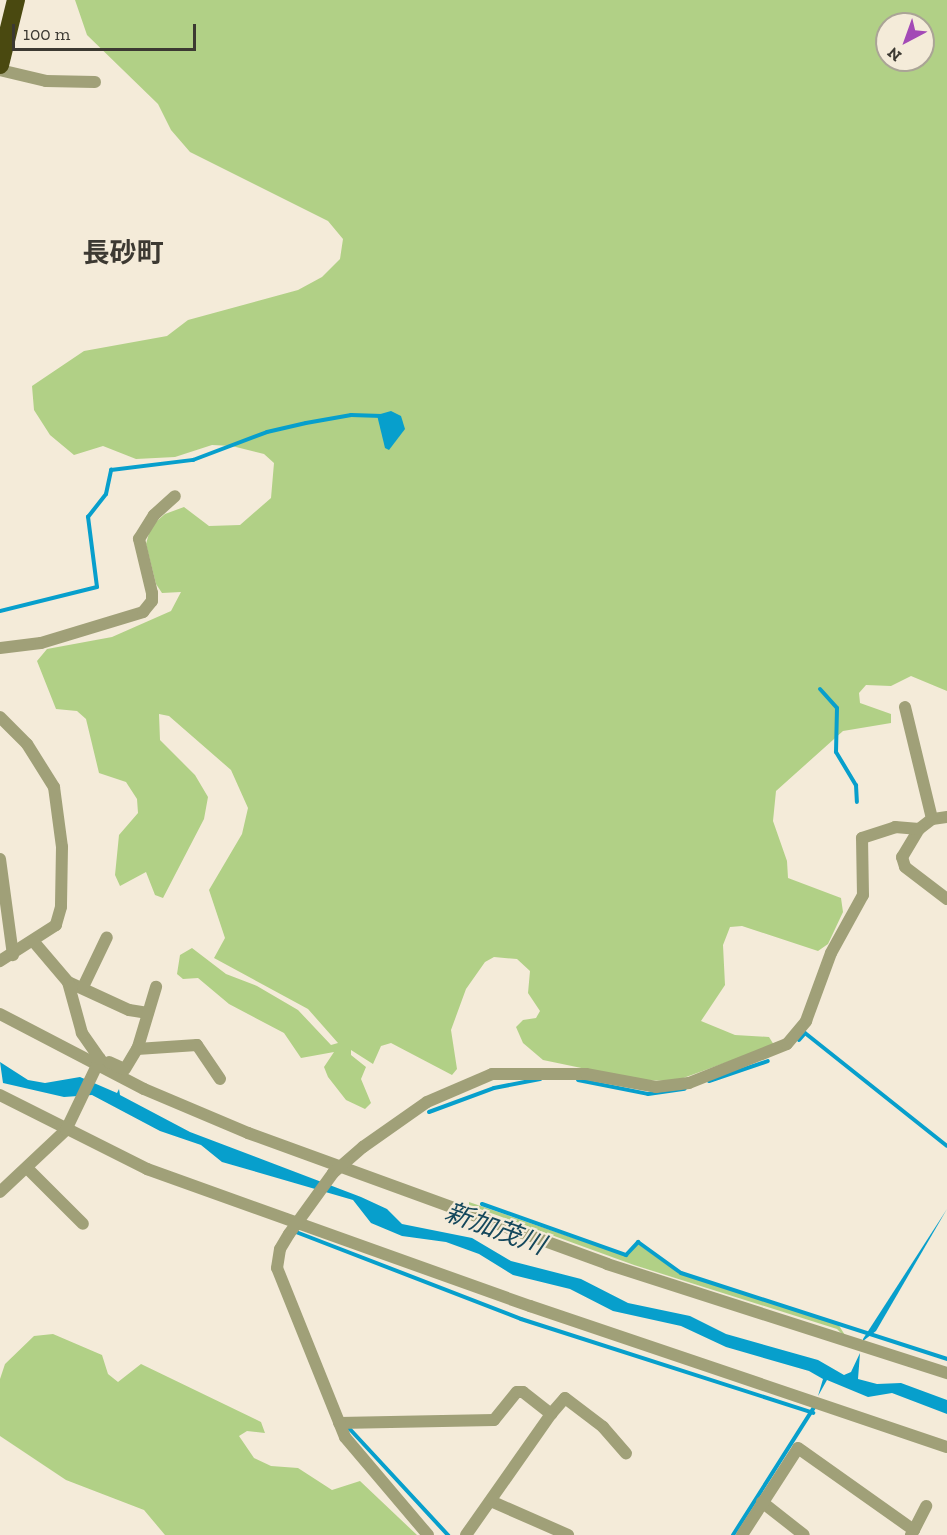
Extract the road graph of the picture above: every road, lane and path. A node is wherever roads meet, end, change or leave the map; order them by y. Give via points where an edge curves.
1 (3, 0) edge
2 (16, 0) edge
3 (0, 14) edge
4 (0, 65) edge
5 (0, 70) edge
6 (95, 82) dead end
7 (175, 496) dead end
8 (0, 648) edge
9 (905, 707) dead end
10 (0, 717) edge
11 (947, 817) edge
12 (932, 819) junction
13 (919, 829) junction
14 (0, 859) edge
15 (947, 899) edge
16 (107, 937) dead end
17 (34, 942) junction
18 (13, 955) junction
19 (0, 961) edge
20 (68, 982) junction
21 (83, 987) junction
22 (156, 987) dead end
23 (148, 1013) junction
24 (0, 1014) edge
25 (137, 1049) junction
26 (97, 1065) junction
27 (220, 1079) dead end
28 (0, 1095) edge
29 (67, 1127) junction
30 (27, 1168) junction
31 (337, 1170) junction
32 (0, 1192) edge
33 (300, 1219) junction
34 (83, 1224) dead end
35 (947, 1373) edge
36 (551, 1414) junction
37 (339, 1423) junction
38 (947, 1447) edge
39 (626, 1453) dead end
40 (493, 1502) junction
41 (762, 1502) junction
42 (927, 1506) dead end
43 (912, 1532) edge
44 (428, 1535) edge
45 (466, 1535) edge
46 (568, 1535) edge
47 (742, 1535) edge
48 (804, 1535) edge

1 - 3 highway
2 - 4 highway
5 - 6 street via 46,81
7 - 8 street via 154,515 140,539 152,601 143,612 41,643
9 - 12 street
10 - 17 street via 27,744 57,796 61,907 56,925
11 - 12 street
12 - 13 street
13 - 15 street via 903,862
13 - 31 street via 895,827 862,838 863,895 831,953 806,1021 778,1050 689,1083 656,1087 586,1074 492,1074 427,1102
14 - 18 street
16 - 21 street
17 - 18 street
17 - 20 street
18 - 19 street
20 - 21 street
20 - 26 street via 82,1033
21 - 23 street via 129,1010
22 - 23 street
23 - 25 street
24 - 26 street
25 - 26 street via 125,1070
25 - 27 street via 197,1045
26 - 29 street
26 - 31 street via 189,1110
28 - 29 street
29 - 30 street
29 - 33 street via 147,1168
30 - 32 street
30 - 34 street
31 - 33 street
31 - 35 street via 607,1264
33 - 37 street via 280,1249 278,1268
33 - 38 street via 530,1306
36 - 37 street via 523,1392 517,1392 494,1420
36 - 39 street via 565,1398 603,1427
36 - 40 street
37 - 44 street via 366,1468
40 - 45 street
40 - 46 street
41 - 43 street via 798,1448
41 - 47 street
41 - 48 street
42 - 43 street

